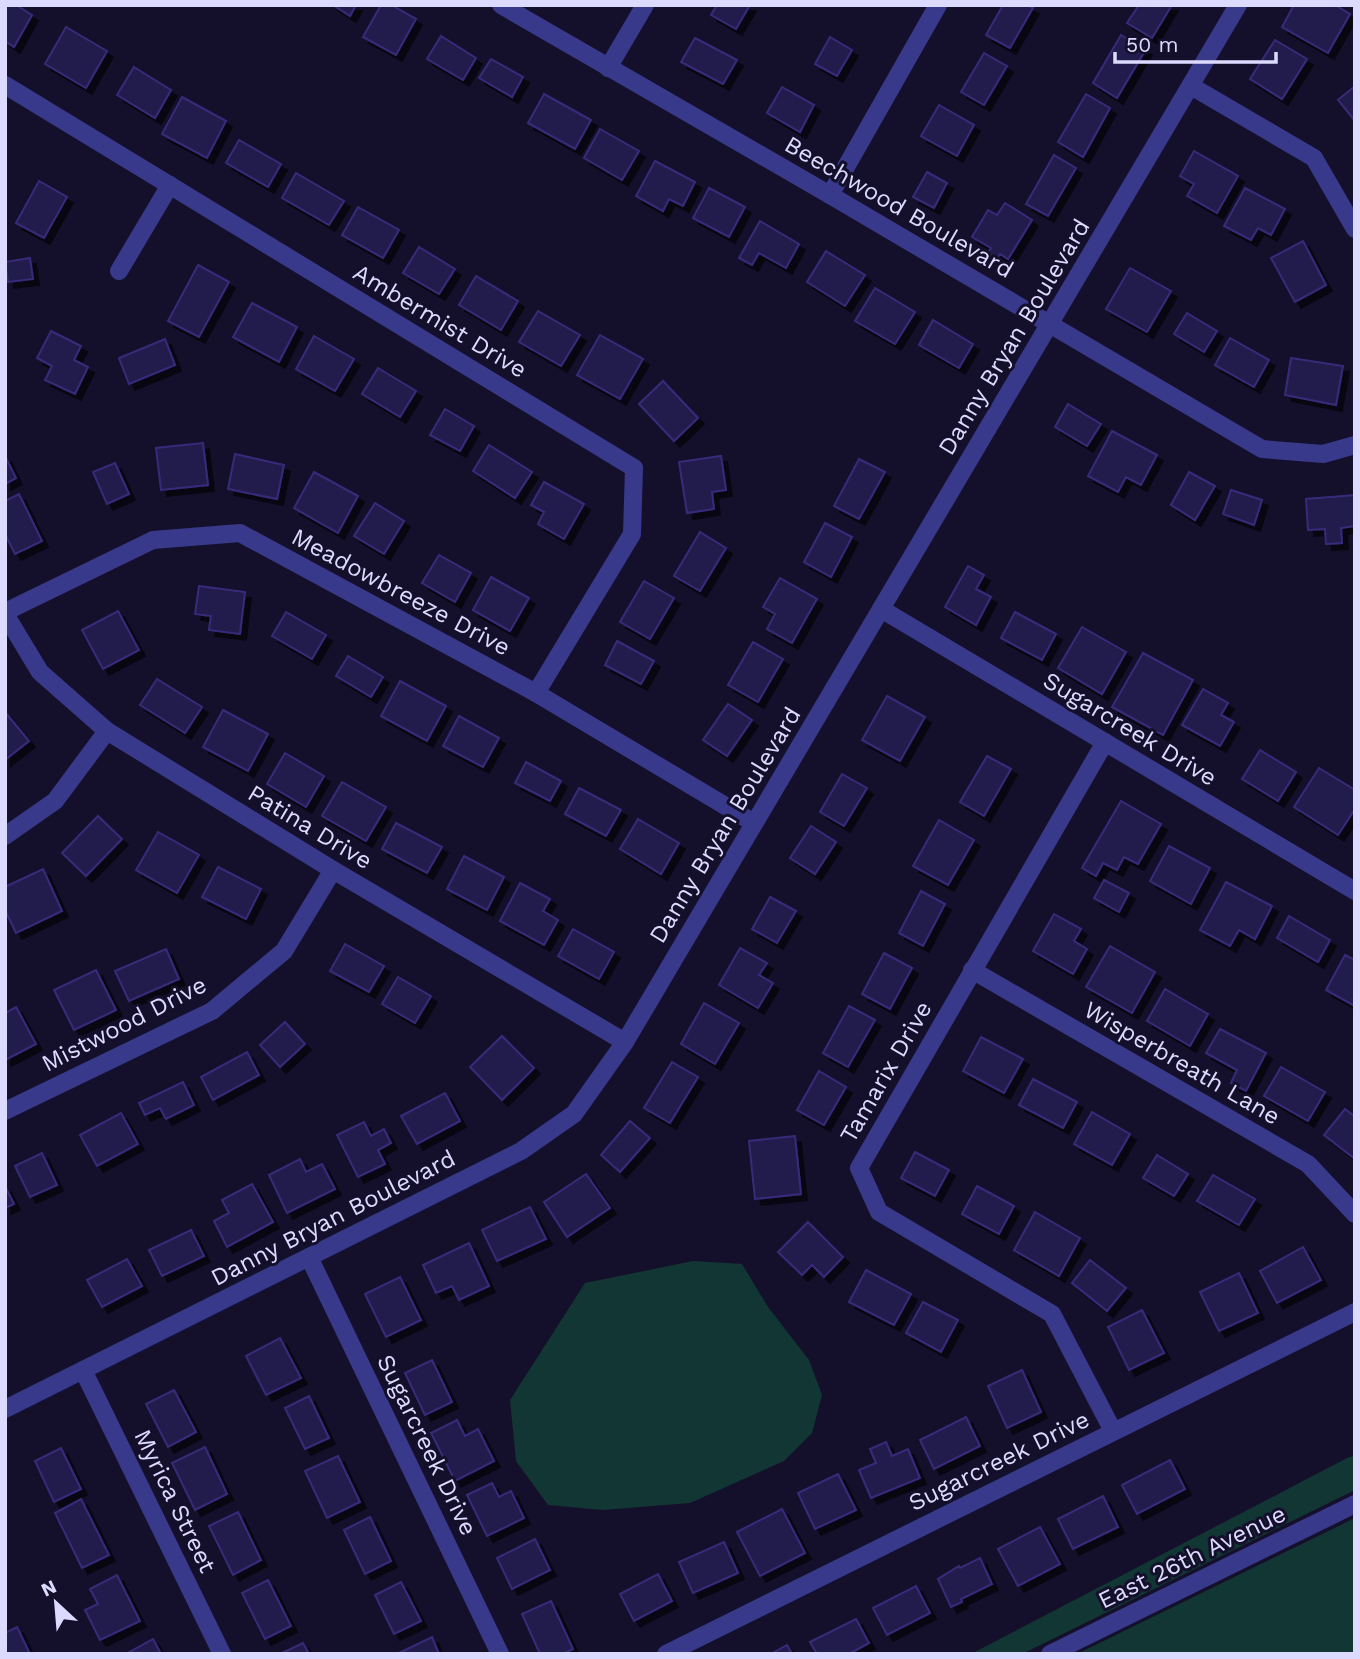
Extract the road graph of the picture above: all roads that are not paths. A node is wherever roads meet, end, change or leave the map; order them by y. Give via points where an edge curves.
1 (502, 5) edge
2 (645, 5) edge
3 (938, 5) edge
4 (1238, 5) edge
5 (608, 68) junction
6 (5, 85) edge
7 (1191, 86) junction
8 (170, 185) junction
9 (830, 195) junction
10 (1355, 229) edge
11 (119, 271) dead end
12 (1050, 324) junction
13 (1355, 445) edge
14 (881, 609) junction
15 (5, 613) edge
16 (536, 693) junction
17 (107, 731) junction
18 (1105, 742) junction
19 (754, 823) junction
20 (5, 836) edge
21 (333, 870) junction
22 (1355, 891) edge
23 (972, 970) junction
24 (625, 1042) junction
25 (5, 1111) edge
26 (1355, 1214) edge
27 (309, 1257) junction
28 (1355, 1312) edge
29 (83, 1370) junction
30 (5, 1409) edge
31 (1113, 1431) junction
32 (1355, 1504) edge
33 (222, 1654) edge
34 (500, 1654) edge
35 (666, 1654) edge
36 (1050, 1654) edge

1 - 5 street, Beechwood Boulevard
2 - 5 street
3 - 9 street
4 - 7 street, Danny Bryan Boulevard
5 - 9 street, Beechwood Boulevard
6 - 8 street, Ambermist Drive
7 - 10 street via 1314,158
7 - 12 street, Danny Bryan Boulevard
8 - 11 street
8 - 16 street, Ambermist Drive via 634,468 632,534
9 - 12 street, Beechwood Boulevard
12 - 13 street, Beechwood Boulevard via 1262,449 1323,454
12 - 14 street, Danny Bryan Boulevard
14 - 18 street, Sugarcreek Drive
14 - 19 street, Danny Bryan Boulevard
15 - 16 street, Meadowbreeze Drive via 153,540 240,533
15 - 17 street, Patina Drive via 40,672
16 - 19 street, Meadowbreeze Drive
17 - 20 street via 55,802
17 - 21 street, Patina Drive
18 - 22 street, Sugarcreek Drive
18 - 23 street, Tamarix Drive
19 - 24 street, Danny Bryan Boulevard
21 - 24 street, Patina Drive
21 - 25 street, Mistwood Drive via 284,951 212,1011
23 - 26 street, Wisperbreath Lane via 1308,1164
23 - 31 street, Tamarix Drive via 859,1168 878,1212 1052,1314
24 - 27 street, Danny Bryan Boulevard via 574,1114 521,1151
27 - 29 street, Danny Bryan Boulevard
27 - 34 street, Sugarcreek Drive
28 - 31 street, Sugarcreek Drive
29 - 30 street, Danny Bryan Boulevard
29 - 33 street, Myrica Street
31 - 35 street, Sugarcreek Drive
32 - 36 street, East 26th Avenue

